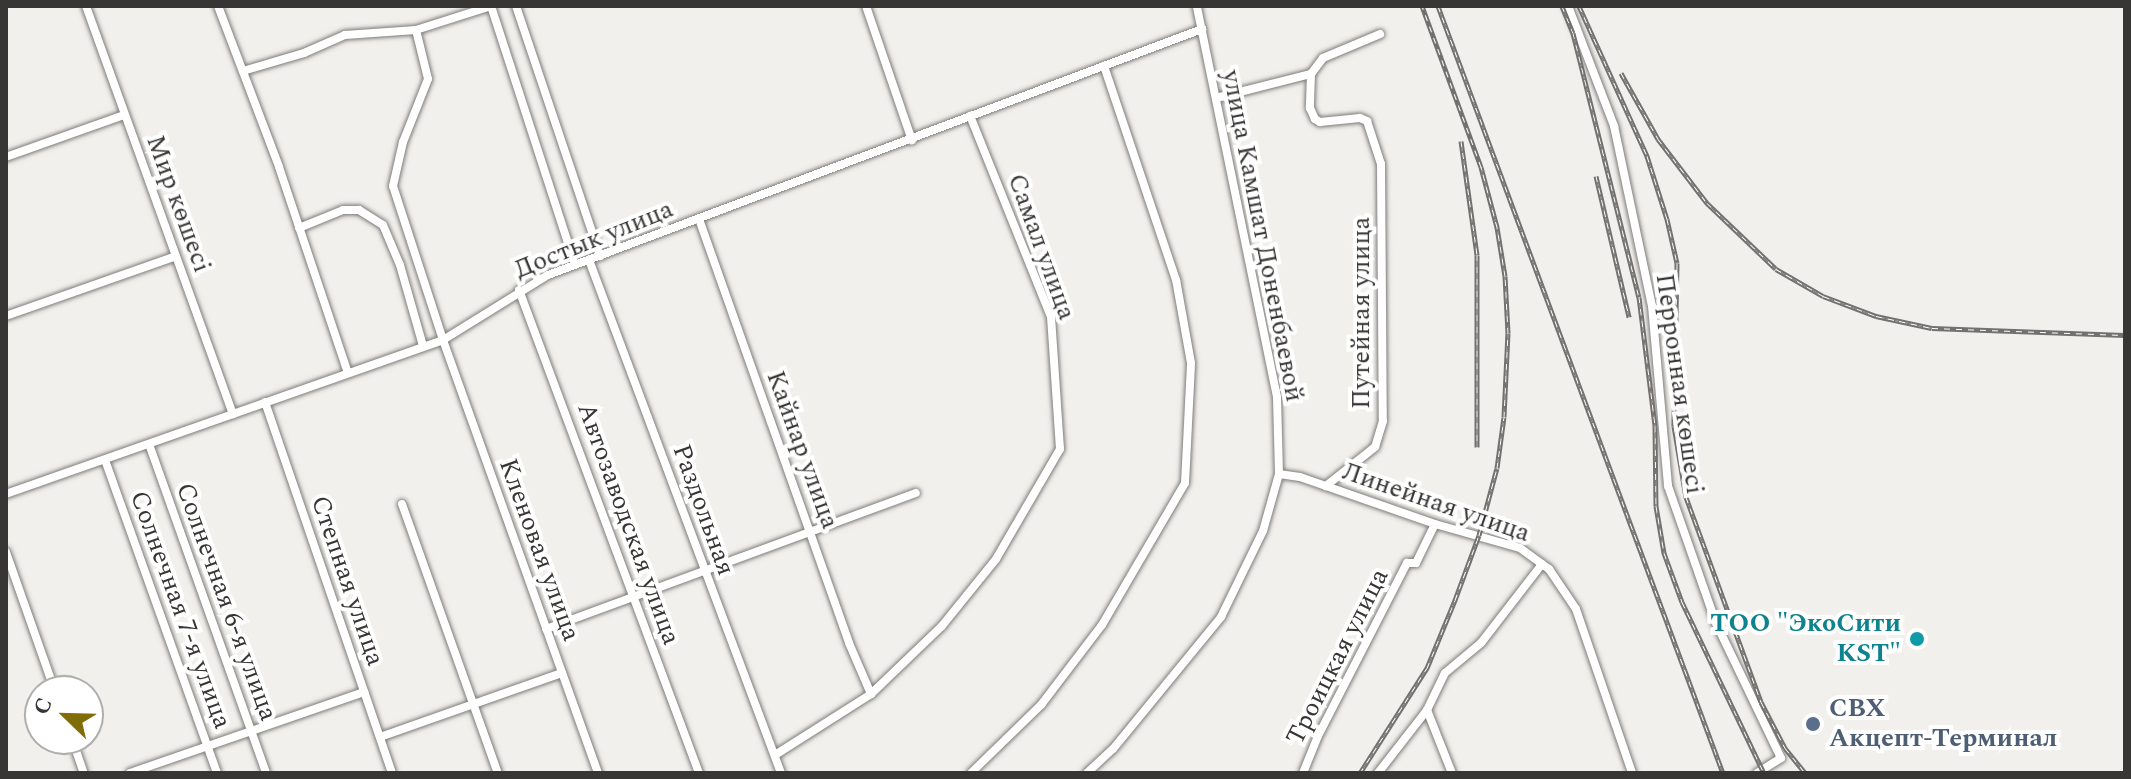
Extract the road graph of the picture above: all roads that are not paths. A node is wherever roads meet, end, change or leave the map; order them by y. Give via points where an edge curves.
1 (86, 6) edge
2 (218, 6) edge
3 (491, 6) edge
4 (516, 6) edge
5 (866, 6) edge
6 (1197, 6) edge
7 (1568, 6) edge
8 (1202, 29) junction
9 (416, 30) junction
10 (1380, 34) dead end
11 (1104, 66) junction
12 (243, 71) junction
13 (1311, 74) junction
14 (1216, 98) junction
15 (124, 115) junction
16 (970, 116) junction
17 (912, 140) junction
18 (6, 157) edge
19 (699, 219) junction
20 (299, 228) junction
21 (176, 256) junction
22 (600, 256) junction
23 (589, 260) junction
24 (575, 265) junction
25 (519, 290) junction
26 (6, 316) edge
27 (443, 340) junction
28 (423, 346) junction
29 (348, 373) junction
30 (265, 402) junction
31 (233, 414) junction
32 (149, 444) junction
33 (105, 460) junction
34 (1279, 474) junction
35 (1326, 486) junction
36 (916, 493) dead end
37 (6, 494) edge
38 (402, 504) dead end
39 (1435, 524) junction
40 (810, 532) junction
41 (6, 552) edge
42 (1542, 564) junction
43 (704, 571) junction
44 (634, 597) junction
45 (546, 629) junction
46 (562, 673) junction
47 (49, 675) edge
48 (364, 692) junction
49 (871, 694) junction
50 (474, 704) junction
51 (1427, 710) junction
52 (251, 731) junction
53 (380, 737) junction
54 (208, 746) junction
55 (775, 755) junction
56 (130, 773) edge
57 (217, 773) edge
58 (266, 773) edge
59 (392, 773) edge
60 (498, 773) edge
61 (598, 773) edge
62 (699, 773) edge
63 (781, 773) edge
64 (971, 773) edge
65 (1087, 773) edge
66 (1303, 773) edge
67 (1378, 773) edge
68 (1452, 773) edge
69 (1632, 773) edge
70 (1757, 773) edge

1 - 15 street, Мир көшесі
2 - 12 street
3 - 9 street
3 - 24 street
4 - 22 street
5 - 17 street
6 - 8 street, улица Камшат Доненбаевой
7 - 70 street, Перронная көшесі via 1614,126 1652,306 1668,486 1716,623 1781,758
8 - 11 street, Достык улица
8 - 14 street, улица Камшат Доненбаевой
9 - 12 street via 345,35
9 - 27 street, Кленовая улица via 428,79 403,142 393,186
10 - 13 street via 1323,58
11 - 16 street, Достык улица
11 - 64 street via 1176,280 1191,363 1185,483 1102,625 1041,705
12 - 20 street
13 - 14 street
13 - 35 street, Путейная улица via 1310,108 1315,119 1367,121 1381,164 1383,421 1375,447
14 - 34 street, улица Камшат Доненбаевой via 1277,397
15 - 18 street
15 - 21 street, Мир көшесі
16 - 17 street, Достык улица
16 - 49 street, Самал улица via 1051,317 1060,449 996,559 942,626
17 - 19 street, Достык улица
19 - 22 street, Достык улица
19 - 40 street, Кайнар улица
20 - 28 street via 343,210 359,210 383,225
20 - 29 street
21 - 26 street
21 - 31 street, Мир көшесі
22 - 23 street, Достык улица
23 - 24 street, Достык улица
23 - 43 street, Раздольная
24 - 25 street, Достык улица
25 - 27 street, Достык улица
25 - 44 street, Автозаводская улица
27 - 28 street, Достык улица
27 - 45 street, Кленовая улица
28 - 29 street, Достык улица
29 - 30 street, Достык улица
30 - 31 street, Достык улица
30 - 48 street, Степная улица
31 - 32 street, Достык улица
32 - 33 street, Достык улица
32 - 52 street, Солнечная 6-я улица
33 - 37 street, Достык улица
33 - 54 street, Солнечная 7-я улица
34 - 35 street, Линейная улица
34 - 65 street, улица Камшат Доненбаевой via 1263,531 1221,617 1113,749
35 - 39 street, Линейная улица
36 - 40 street
38 - 50 street
39 - 42 street, Линейная улица via 1520,548
39 - 66 street, Троицкая улица via 1416,563 1407,563 1400,576
40 - 43 street
40 - 49 street, Кайнар улица
41 - 47 street
42 - 51 street via 1481,643 1445,673
42 - 69 street, Линейная улица via 1576,609
43 - 44 street
43 - 55 street, Раздольная
44 - 45 street
44 - 62 street, Автозаводская улица
45 - 46 street, Кленовая улица
46 - 50 street
46 - 61 street, Кленовая улица
48 - 52 street
48 - 53 street, Степная улица
49 - 55 street, Самал улица
50 - 53 street
50 - 60 street
51 - 67 street
51 - 68 street
52 - 54 street
52 - 58 street, Солнечная 6-я улица
53 - 59 street, Степная улица
54 - 56 street
54 - 57 street, Солнечная 7-я улица
55 - 63 street, Раздольная

